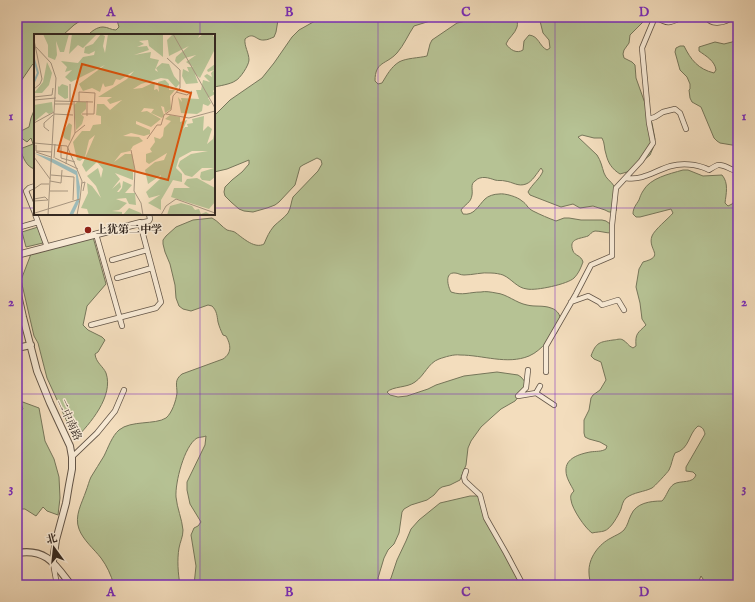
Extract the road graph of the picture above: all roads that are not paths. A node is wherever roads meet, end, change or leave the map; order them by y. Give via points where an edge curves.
1 (656, 17) edge
2 (682, 17) edge
3 (707, 17) edge
4 (732, 17) edge
5 (649, 119) junction
6 (686, 129) dead end
7 (738, 171) edge
8 (626, 178) junction
9 (34, 186) edge
10 (34, 211) edge
11 (35, 215) edge
12 (149, 215) edge
13 (38, 222) junction
14 (140, 223) junction
15 (17, 228) edge
16 (96, 234) junction
17 (45, 248) junction
18 (147, 250) junction
19 (17, 256) edge
20 (112, 260) dead end
21 (152, 268) junction
22 (117, 278) dead end
23 (17, 290) edge
24 (571, 302) junction
25 (624, 310) dead end
26 (120, 317) junction
27 (91, 325) dead end
28 (122, 326) dead end
29 (30, 345) junction
30 (17, 348) edge
31 (528, 370) dead end
32 (546, 372) dead end
33 (540, 386) dead end
34 (124, 390) dead end
35 (536, 394) junction
36 (554, 405) dead end
37 (72, 457) junction
38 (466, 471) dead end
39 (17, 553) edge
40 (53, 561) junction
41 (57, 585) edge
42 (71, 585) edge
43 (522, 585) edge

1 - 2 street via 671,23
1 - 5 street via 642,48
3 - 4 street via 713,23
5 - 6 street via 675,109 680,113
5 - 8 street via 653,143
7 - 8 street via 719,165 709,170 688,164 674,165 634,179
8 - 24 street via 616,188 612,256 591,265
9 - 10 street via 26,191
11 - 13 street
12 - 14 street via 149,221
13 - 15 street
13 - 17 street via 46,244
14 - 16 street
14 - 18 street
16 - 17 street
16 - 26 street
17 - 19 street
18 - 20 street
18 - 21 street
21 - 22 street
21 - 26 street via 162,302 156,308
23 - 29 street, 二中南路
24 - 25 street via 588,296 602,305 618,300
24 - 32 street via 546,346
26 - 27 street
26 - 28 street
29 - 30 street
29 - 37 street, 二中南路 via 37,371 70,446
31 - 35 street via 526,388 518,396
33 - 35 street
34 - 37 street via 115,411
35 - 36 street
37 - 40 street, 二中南路 via 68,491
38 - 43 street via 465,481 480,495 486,518
39 - 40 street via 37,553
40 - 41 street
40 - 42 street

